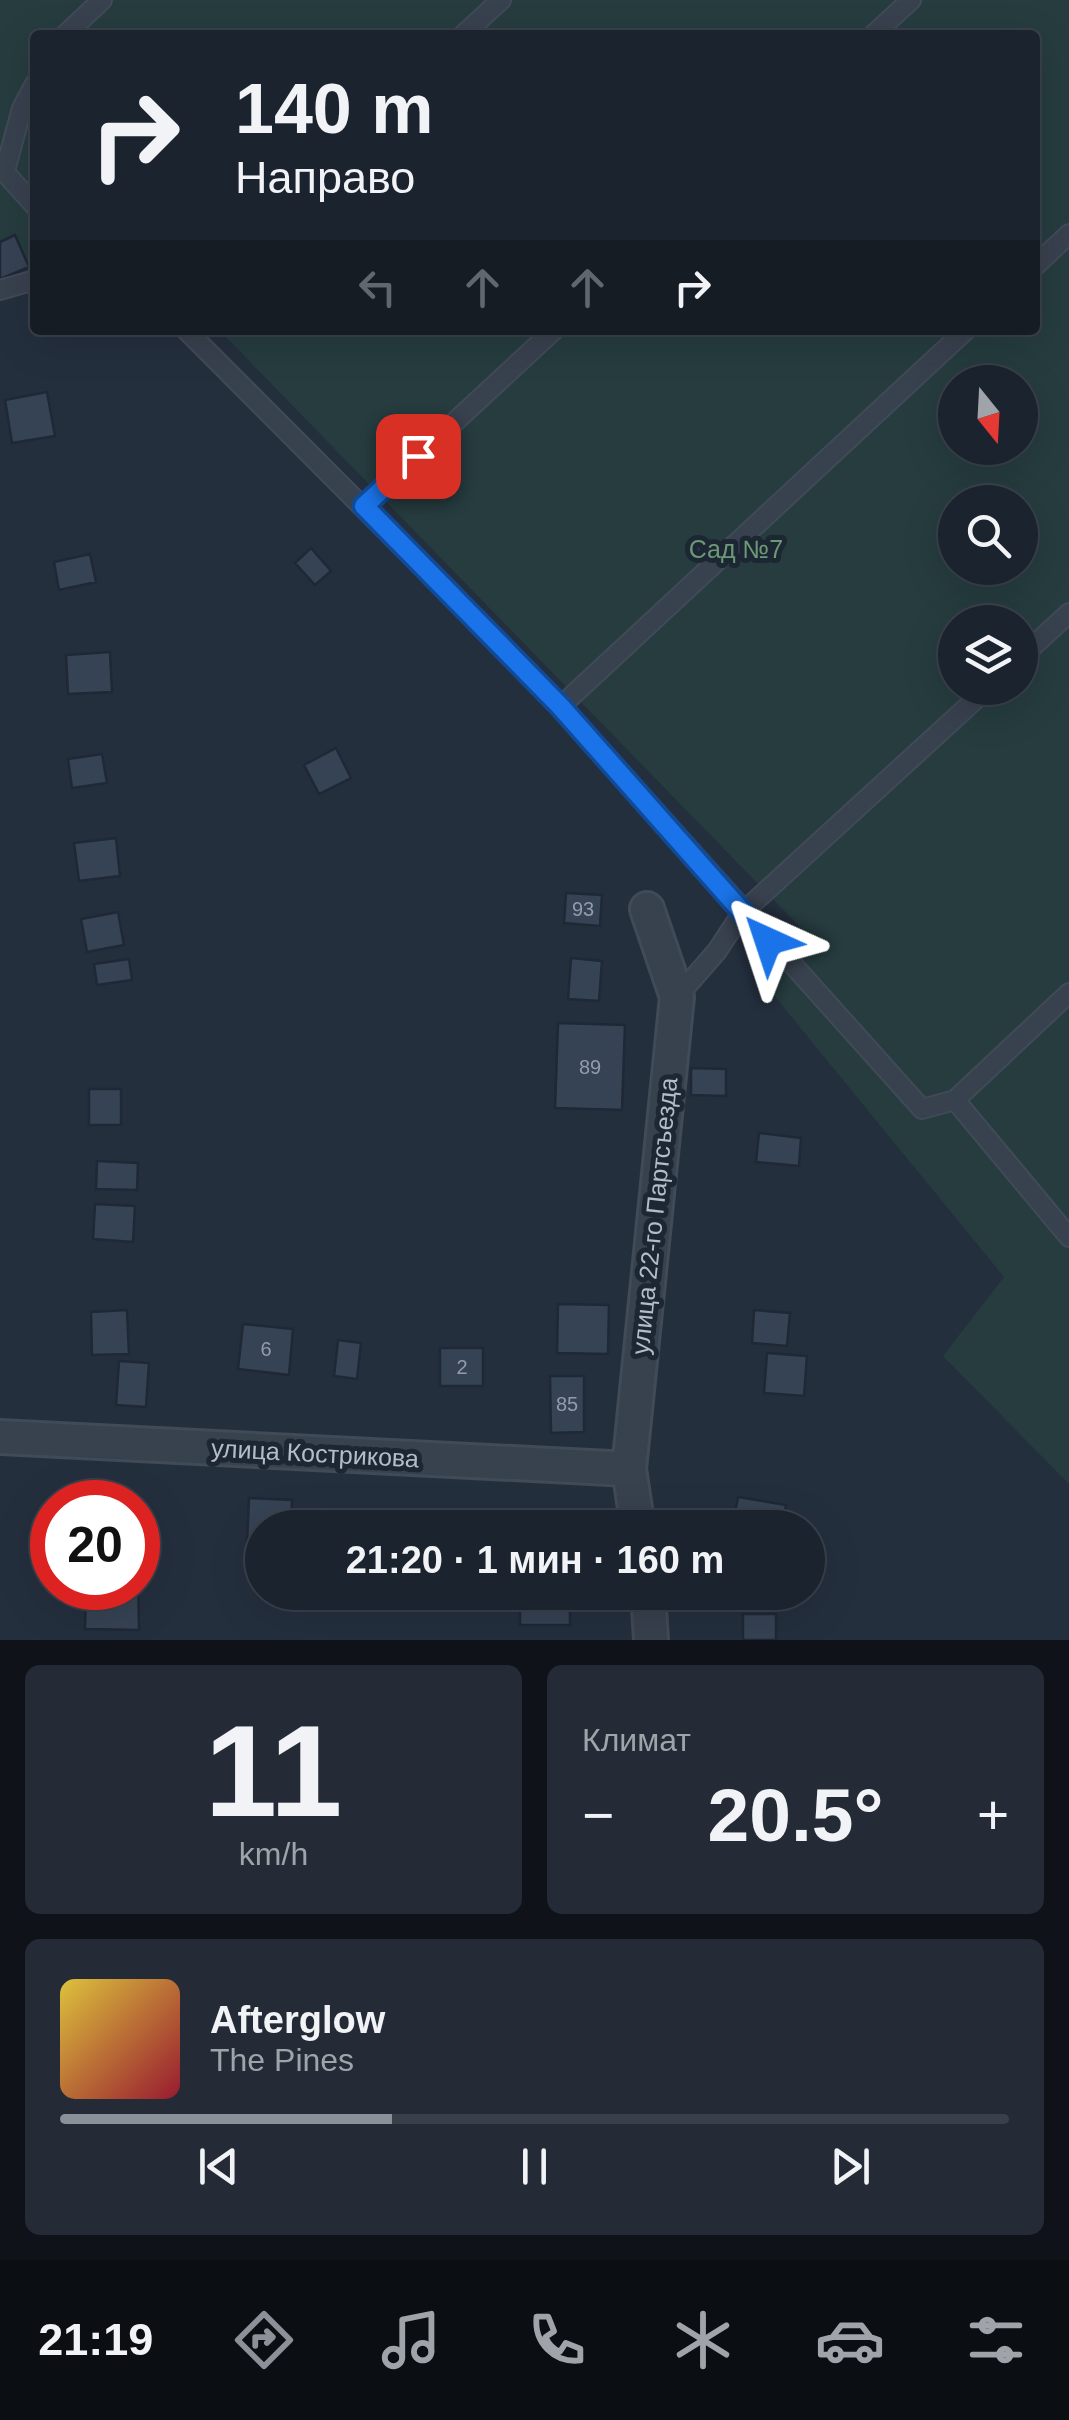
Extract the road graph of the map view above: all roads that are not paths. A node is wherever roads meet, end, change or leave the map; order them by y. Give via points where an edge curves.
1 (102, 0) edge
2 (501, 0) edge
3 (911, 0) edge
4 (70, 30) edge
5 (468, 30) edge
6 (878, 30) edge
7 (30, 93) edge
8 (2, 169) edge
9 (30, 200) edge
10 (1069, 234) edge
11 (1040, 261) edge
12 (30, 281) edge
13 (0, 290) edge
14 (191, 335) edge
15 (549, 335) edge
16 (961, 335) edge
17 (364, 506) junction
18 (1069, 613) edge
19 (1038, 641) edge
20 (969, 705) edge
21 (560, 706) junction
22 (646, 909) dead end
23 (742, 913) junction
24 (1069, 992) edge
25 (677, 997) junction
26 (955, 1100) junction
27 (1069, 1237) edge
28 (0, 1437) edge
29 (629, 1469) junction
30 (635, 1510) edge
31 (649, 1610) edge
32 (651, 1640) edge

1 - 4 lane
2 - 5 lane
3 - 6 lane
7 - 8 lane
8 - 9 lane
10 - 11 lane
12 - 13 lane
14 - 17 lane
15 - 17 lane
16 - 21 lane
17 - 21 lane
18 - 19 lane
20 - 23 lane
21 - 23 lane
22 - 25 street, улица 22-го Партсъезда
23 - 25 lane
23 - 26 lane via 922,1109
24 - 26 lane
25 - 29 street, улица 22-го Партсъезда
26 - 27 lane
28 - 29 street, улица Кострикова
29 - 30 street, улица 22-го Партсъезда
31 - 32 street

